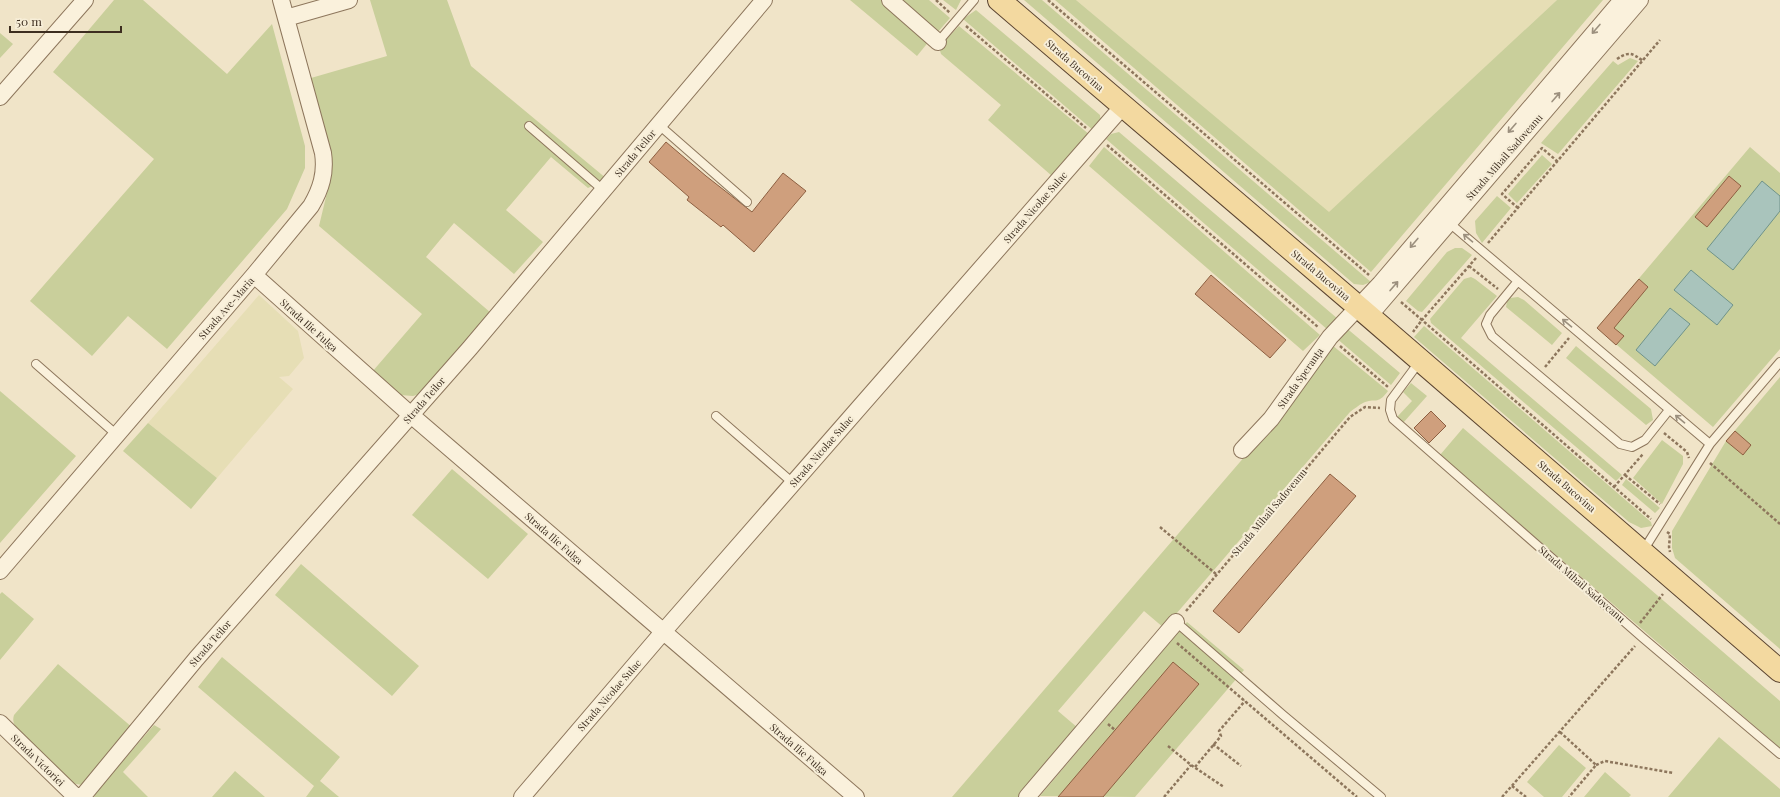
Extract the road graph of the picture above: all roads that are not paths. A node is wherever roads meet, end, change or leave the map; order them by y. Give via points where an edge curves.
1 (85, 0) edge
2 (281, 0) edge
3 (349, 0) edge
4 (764, 0) edge
5 (890, 0) edge
6 (974, 0) edge
7 (999, 0) edge
8 (1622, 0) edge
9 (1640, 0) edge
10 (286, 18) junction
11 (938, 42) joint
12 (0, 97) edge
13 (1123, 106) junction
14 (659, 125) junction
15 (529, 126) dead end
16 (603, 190) junction
17 (747, 202) dead end
18 (1444, 218) junction
19 (254, 275) junction
20 (1518, 281) junction
21 (1364, 311) junction
22 (1421, 360) junction
23 (1780, 362) edge
24 (36, 364) dead end
25 (1669, 410) junction
26 (411, 415) junction
27 (716, 416) dead end
28 (118, 435) junction
29 (1710, 444) junction
30 (1242, 450) dead end
31 (793, 483) junction
32 (1643, 552) junction
33 (0, 571) edge
34 (1171, 628) joint
35 (663, 632) junction
36 (1780, 671) edge
37 (0, 723) edge
38 (1780, 754) edge
39 (76, 797) edge
40 (82, 797) edge
41 (522, 797) edge
42 (856, 797) edge
43 (1027, 797) edge
44 (1381, 797) edge

1 - 12 street
2 - 10 street, Strada Ave-Maria
3 - 10 street
4 - 14 street, Strada Teilor
5 - 11 street
6 - 11 lane
7 - 13 main road, Strada Bucovina
8 -> 18 street, Strada Mihail Sadoveanu
18 -> 9 street, Strada Mihail Sadoveanu
10 - 19 street, Strada Ave-Maria via 325,166 323,181 311,206
13 - 21 main road, Strada Bucovina
13 - 31 street, Strada Nicolae Sulac
14 - 16 street, Strada Teilor
14 - 17 lane
15 - 16 lane
16 - 26 street, Strada Teilor
20 -> 18 lane
18 -> 21 street, Strada Mihail Sadoveanu
21 -> 18 street, Strada Mihail Sadoveanu via 1389,291
19 - 26 street, Strada Ilie Fulga
19 - 28 street, Strada Ave-Maria
25 -> 20 lane
20 - 25 lane via 1490,315 1486,324 1492,336 1620,444 1632,447 1645,440
21 - 22 main road, Strada Bucovina
21 - 30 street, Strada Speranța via 1330,337 1271,419
22 - 32 main road, Strada Bucovina
22 - 38 lane, Strada Mihail Sadoveanu via 1391,400 1390,410 1393,419
23 - 29 lane
24 - 28 lane
29 -> 25 lane
26 - 35 street, Strada Ilie Fulga
26 - 40 street, Strada Teilor via 196,659
27 - 31 lane
28 - 33 street, Strada Ave-Maria
29 - 32 lane
31 - 35 street, Strada Nicolae Sulac
32 - 36 main road, Strada Bucovina
34 - 43 street
34 - 44 lane via 1283,715
35 - 41 street, Strada Nicolae Sulac
35 - 42 street, Strada Ilie Fulga
37 - 39 street, Strada Victoriei

